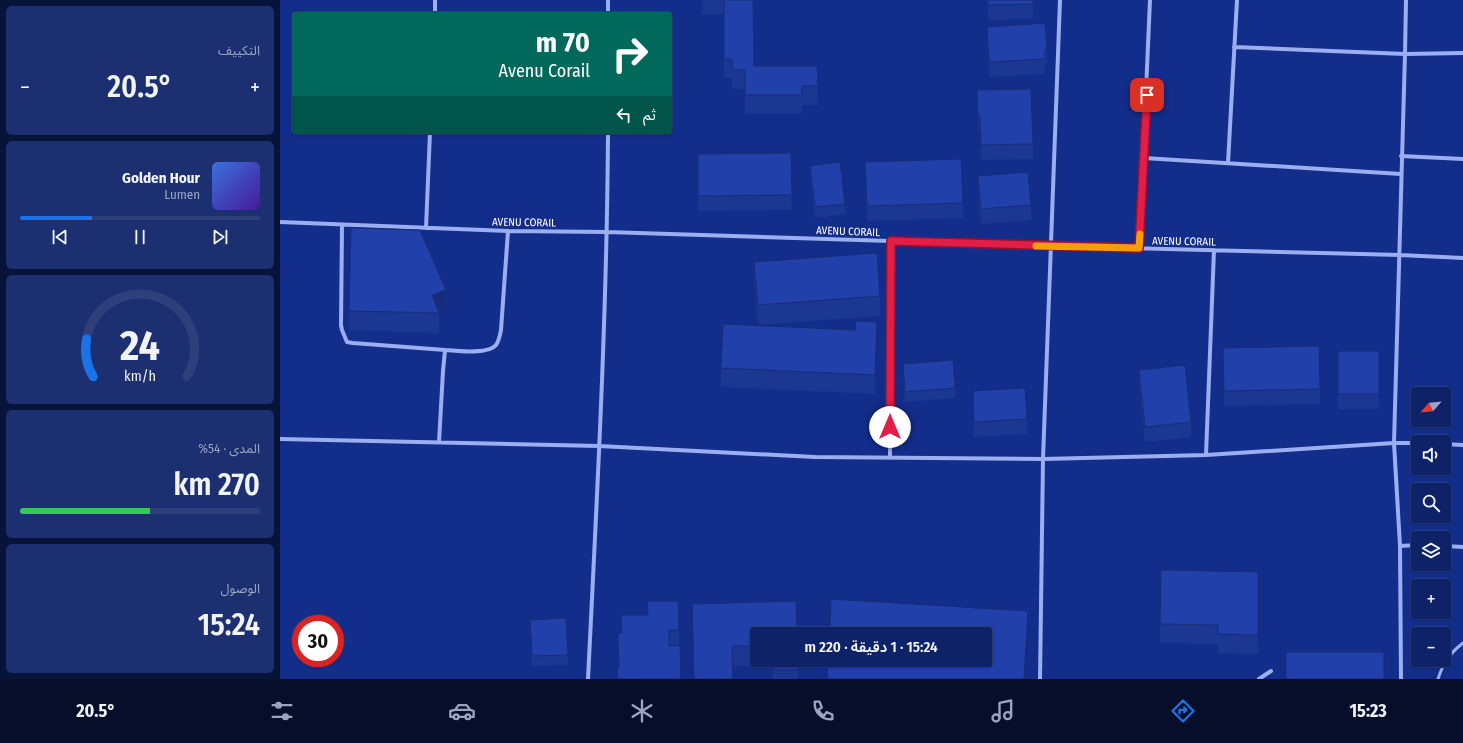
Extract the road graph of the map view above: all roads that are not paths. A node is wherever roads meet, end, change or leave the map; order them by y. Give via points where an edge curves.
1 (435, 0) edge
2 (608, 0) edge
3 (1060, 0) edge
4 (1150, 0) edge
5 (1236, 0) edge
6 (1406, 0) edge
7 (435, 12) edge
8 (608, 12) edge
9 (1234, 47) junction
10 (1463, 53) edge
11 (1405, 54) junction
12 (430, 134) edge
13 (608, 134) edge
14 (1401, 156) junction
15 (1144, 158) junction
16 (1463, 159) edge
17 (1228, 163) junction
18 (1401, 174) junction
19 (280, 222) edge
20 (342, 224) junction
21 (426, 228) junction
22 (508, 231) junction
23 (607, 232) junction
24 (891, 241) junction
25 (1051, 246) junction
26 (1139, 248) junction
27 (1214, 250) junction
28 (1400, 255) junction
29 (1463, 258) edge
30 (445, 350) junction
31 (280, 439) edge
32 (439, 442) junction
33 (1394, 443) junction
34 (1411, 444) edge
35 (1451, 444) edge
36 (1463, 445) edge
37 (599, 446) junction
38 (1206, 455) junction
39 (890, 458) junction
40 (1043, 459) junction
41 (1400, 546) junction
42 (1411, 546) edge
43 (1451, 546) edge
44 (1463, 547) edge
45 (1463, 643) edge
46 (1271, 671) dead end
47 (588, 679) edge
48 (1040, 679) edge
49 (1259, 679) edge
50 (1401, 679) edge
51 (1438, 679) edge

1 - 7 street
2 - 8 street
3 - 25 street
4 - 15 street
5 - 9 street
6 - 11 street
9 - 11 street
9 - 17 street
10 - 11 street
11 - 14 street
12 - 21 street
13 - 23 street
14 - 16 street
14 - 18 street
15 - 17 street
15 - 26 street
17 - 18 street
18 - 28 street
19 - 20 street, AVENU CORAIL
20 - 21 street, AVENU CORAIL
20 - 30 street via 341,324 347,342
21 - 22 street, AVENU CORAIL
22 - 23 street, AVENU CORAIL
22 - 30 street via 501,330 496,346 483,351
23 - 24 street, AVENU CORAIL
23 - 37 street
24 - 25 street, AVENU CORAIL
24 - 39 street
25 - 26 street, AVENU CORAIL
25 - 40 street
26 - 27 street, AVENU CORAIL
27 - 28 street, AVENU CORAIL
27 - 38 street
28 - 29 street, AVENU CORAIL
28 - 33 street
30 - 32 street
31 - 32 street
32 - 37 street
33 - 34 street
33 - 38 street
33 - 41 street
35 - 36 street
37 - 39 street via 815,457
37 - 47 street
38 - 40 street
39 - 40 street
40 - 48 street
41 - 42 street
41 - 50 street
43 - 44 street
45 - 51 lane via 1444,662
46 - 49 street

